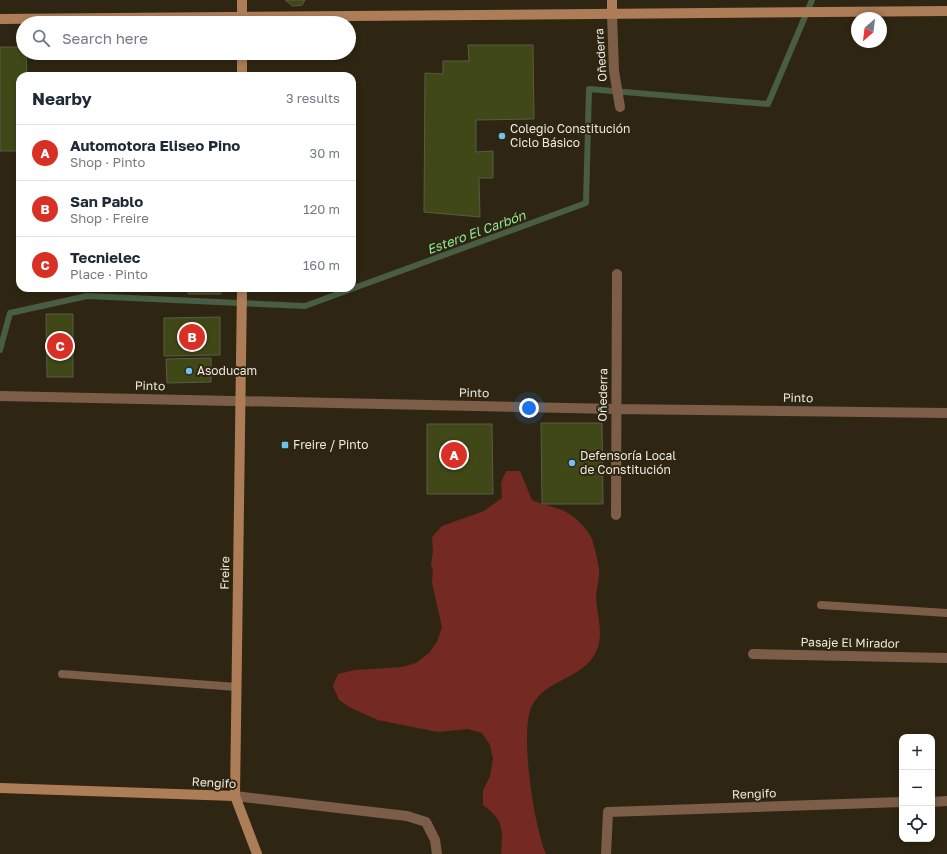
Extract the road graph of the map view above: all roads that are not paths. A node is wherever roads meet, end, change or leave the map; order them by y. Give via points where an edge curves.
1 (242, 0) edge
2 (612, 0) edge
3 (947, 11) edge
4 (612, 14) junction
5 (242, 16) edge
6 (356, 18) edge
7 (0, 19) edge
8 (16, 19) edge
9 (242, 60) edge
10 (242, 72) edge
11 (620, 108) dead end
12 (617, 274) dead end
13 (242, 292) edge
14 (1, 396) edge
15 (241, 401) junction
16 (615, 409) junction
17 (947, 413) edge
18 (616, 515) dead end
19 (821, 605) dead end
20 (947, 612) edge
21 (753, 654) dead end
22 (947, 658) edge
23 (62, 674) dead end
24 (237, 687) junction
25 (0, 788) edge
26 (235, 796) junction
27 (947, 801) edge
28 (899, 802) edge
29 (935, 802) edge
30 (257, 854) edge
31 (437, 854) edge
32 (606, 854) edge

1 - 5 street
2 - 4 street, Oñederra
3 - 4 street
4 - 6 street
4 - 11 street, Oñederra via 614,71
7 - 8 street
9 - 10 street
12 - 16 street, Oñederra
13 - 15 street, Freire
14 - 15 street, Pinto
15 - 16 street, Pinto
15 - 24 street, Freire
16 - 17 street, Pinto
16 - 18 street, Oñederra
19 - 20 lane
21 - 22 street, Pasaje El Mirador
23 - 24 lane
24 - 26 street, Freire
25 - 26 street, Rengifo
26 - 30 street, Freire
26 - 31 street, Rengifo via 407,816 426,822 435,840
27 - 29 street
28 - 32 street, Rengifo via 608,812

